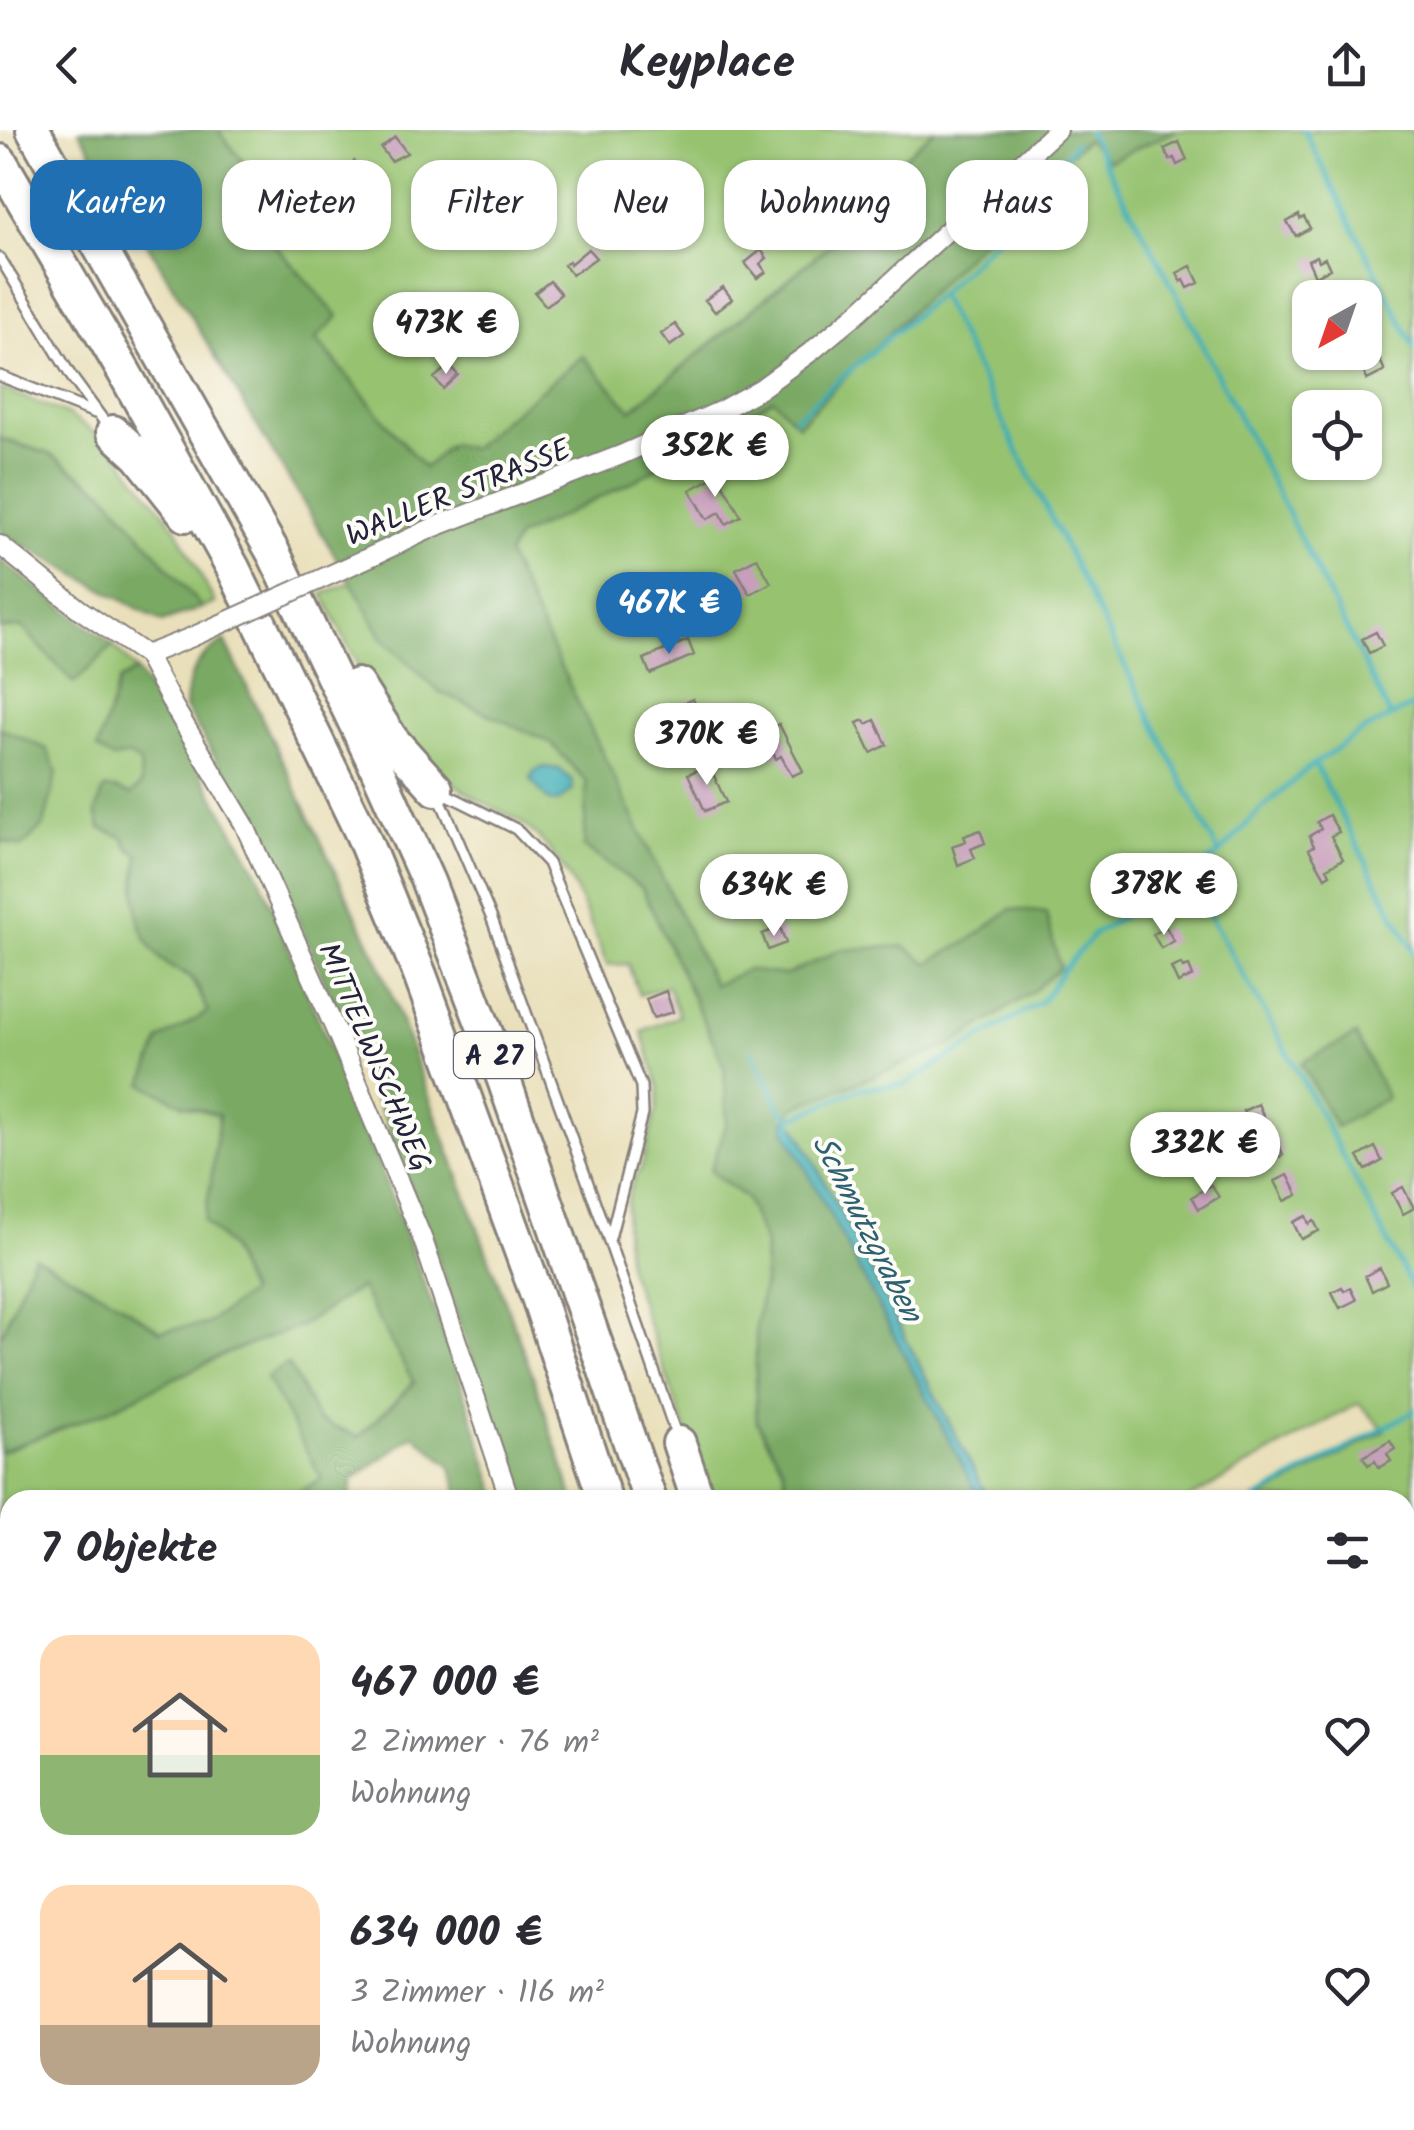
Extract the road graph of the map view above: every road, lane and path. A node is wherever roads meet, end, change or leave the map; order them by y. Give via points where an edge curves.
1 (32, 130) edge
2 (1057, 130) edge
3 (0, 161) edge
4 (0, 258) edge
5 (0, 376) edge
6 (105, 423) junction
7 (0, 545) edge
8 (233, 568) junction
9 (307, 623) junction
10 (146, 655) junction
11 (436, 789) junction
12 (609, 1240) junction
13 (679, 1443) joint
14 (507, 1490) edge
15 (602, 1490) edge
16 (647, 1490) edge
17 (695, 1490) edge

1 - 9 highway, A 27
2 - 10 street, WALLER STRASSE, bridge via 860,311 722,410
3 - 8 highway, A 27
4 - 6 lane
5 - 6 lane
6 - 8 highway
7 - 10 street
8 - 15 highway, A 27 via 362,834 420,975
9 - 11 highway
9 - 16 highway, A 27 via 428,882
10 - 14 street, MITTELWISCHWEG via 244,824 339,1038 423,1240
11 - 12 lane via 492,919
11 - 12 lane via 516,829 548,863 640,1086 642,1114
12 - 13 lane
13 - 17 highway

